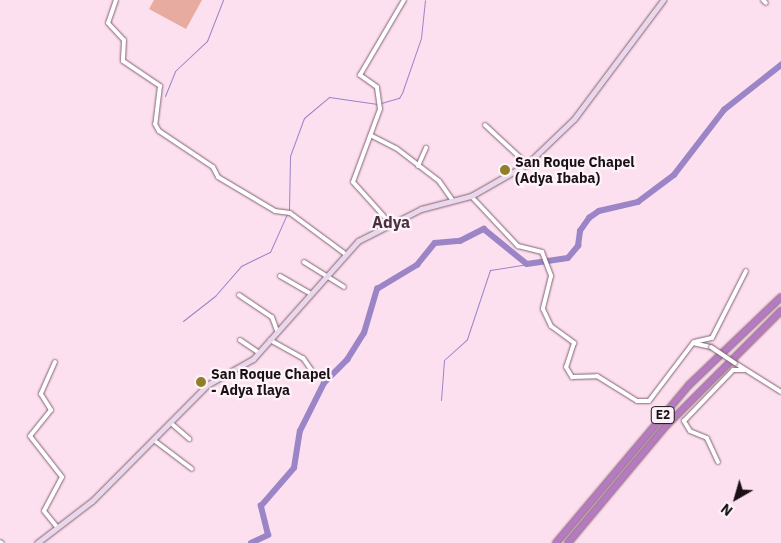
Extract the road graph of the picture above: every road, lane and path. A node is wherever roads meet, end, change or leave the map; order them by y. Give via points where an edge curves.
1 (116, 0) edge
2 (404, 0) edge
3 (662, 0) edge
4 (485, 125) dead end
5 (372, 136) junction
6 (426, 148) dead end
7 (527, 164) junction
8 (418, 166) junction
9 (471, 196) junction
10 (453, 201) junction
11 (390, 223) junction
12 (344, 253) junction
13 (304, 262) dead end
14 (746, 271) dead end
15 (280, 276) dead end
16 (324, 276) junction
17 (344, 287) dead end
18 (310, 293) junction
19 (239, 295) dead end
20 (781, 297) edge
21 (781, 311) edge
22 (278, 331) junction
23 (240, 340) dead end
24 (270, 340) junction
25 (693, 343) junction
26 (260, 353) junction
27 (55, 362) dead end
28 (745, 370) junction
29 (312, 371) dead end
30 (781, 392) edge
31 (172, 424) junction
32 (189, 439) dead end
33 (155, 441) junction
34 (718, 462) dead end
35 (192, 469) dead end
36 (57, 528) junction
37 (37, 543) edge
38 (556, 543) edge
39 (568, 543) edge

1 - 12 street via 108,23 124,40 124,63 160,86 156,124 159,131 213,167 216,176 275,211 290,213
2 - 5 street via 360,75 376,88 380,102
3 - 7 street via 574,119
4 - 7 street
5 - 8 street
5 - 11 street via 353,182
6 - 8 street
7 - 9 street
8 - 10 street via 439,181
9 - 10 street
9 - 25 street via 518,246 538,250 544,256 551,276 543,309 551,326 574,343 566,367 572,377 597,376 637,401 649,401
10 - 11 street
11 - 12 street
12 - 16 street
13 - 16 street
14 - 25 street via 712,338
15 - 18 street
16 - 17 street
16 - 18 street
18 - 22 street
19 - 22 street via 272,317
20 - 38 highway, E2 via 689,385
21 - 39 highway, E2 via 666,426
22 - 24 street
23 - 26 street
24 - 26 street
24 - 29 street via 303,358
25 - 28 street, bridge via 711,347
26 - 31 street via 208,385
27 - 36 street via 41,394 51,410 30,436 62,477 44,511
28 - 30 street
28 - 34 street via 733,370 684,421 690,431 707,438
31 - 32 street
31 - 33 street
33 - 35 street
33 - 36 street via 92,501
36 - 37 street

